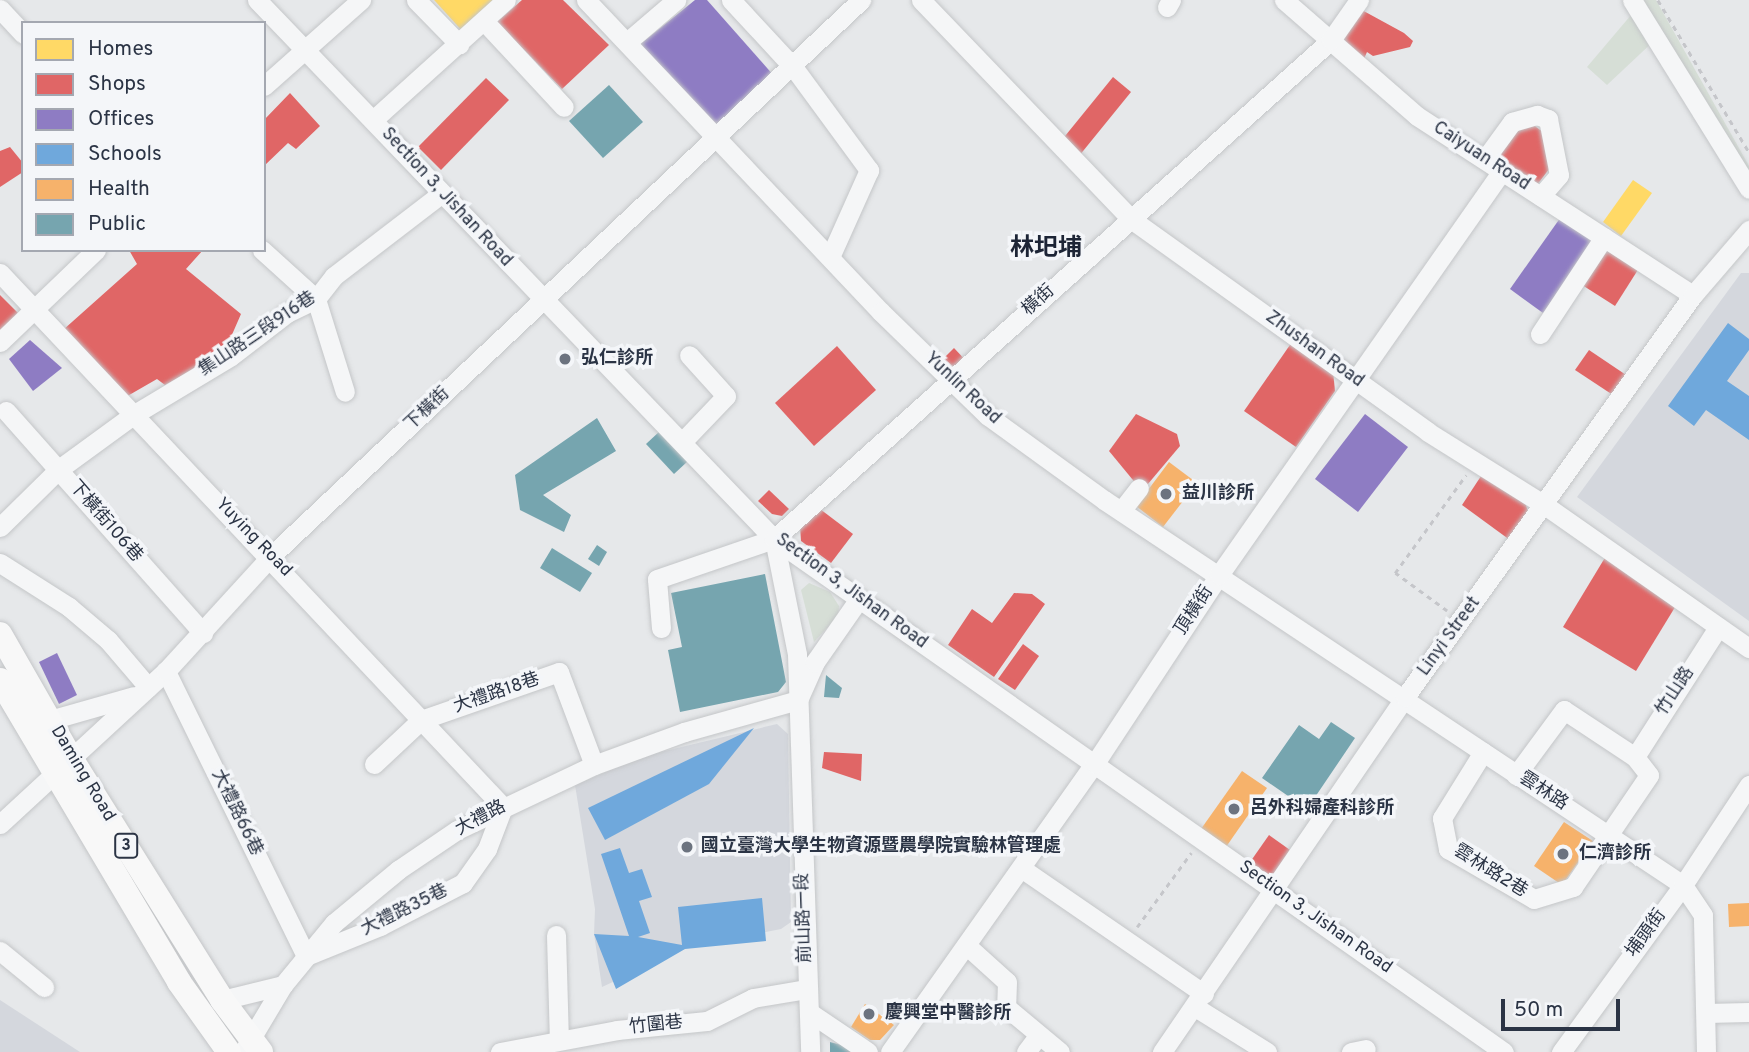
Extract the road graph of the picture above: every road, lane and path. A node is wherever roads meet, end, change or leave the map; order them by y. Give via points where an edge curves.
1 (257, 0) edge
2 (361, 0) edge
3 (416, 0) edge
4 (506, 0) edge
5 (586, 0) edge
6 (676, 0) edge
7 (731, 0) edge
8 (861, 0) edge
9 (921, 0) edge
10 (1359, 0) edge
11 (1632, 0) edge
12 (1658, 0) edge
13 (1292, 4) edge
14 (0, 9) edge
15 (484, 21) junction
16 (21, 32) edge
17 (1331, 40) junction
18 (627, 42) junction
19 (459, 44) junction
20 (304, 49) junction
21 (794, 68) junction
22 (266, 84) edge
23 (564, 107) dead end
24 (373, 120) junction
25 (720, 137) junction
26 (1749, 152) edge
27 (1485, 159) junction
28 (1502, 171) junction
29 (1749, 189) edge
30 (441, 194) junction
31 (1541, 196) junction
32 (1131, 219) junction
33 (1749, 231) edge
34 (1604, 237) junction
35 (94, 252) edge
36 (264, 252) edge
37 (830, 257) junction
38 (0, 272) edge
39 (1693, 295) junction
40 (316, 299) junction
41 (544, 301) junction
42 (34, 309) junction
43 (1539, 334) dead end
44 (0, 342) edge
45 (689, 355) dead end
46 (950, 379) junction
47 (1356, 380) junction
48 (345, 392) dead end
49 (6, 411) dead end
50 (133, 415) junction
51 (683, 441) junction
52 (1475, 463) junction
53 (59, 470) junction
54 (1139, 488) dead end
55 (1546, 506) junction
56 (1121, 511) junction
57 (0, 527) edge
58 (774, 539) junction
59 (271, 556) junction
60 (0, 563) edge
61 (1219, 576) junction
62 (859, 599) junction
63 (1461, 621) junction
64 (1718, 627) junction
65 (661, 628) dead end
66 (203, 633) junction
67 (1, 636) edge
68 (1749, 648) edge
69 (166, 671) junction
70 (0, 680) edge
71 (143, 691) junction
72 (1405, 697) junction
73 (798, 700) junction
74 (50, 720) junction
75 (421, 720) junction
76 (1483, 752) junction
77 (1634, 757) junction
78 (1095, 763) junction
79 (374, 764) dead end
80 (63, 765) junction
81 (594, 765) junction
82 (1516, 775) junction
83 (1749, 785) edge
84 (503, 807) junction
85 (0, 824) edge
86 (1609, 836) junction
87 (1199, 841) junction
88 (1021, 868) junction
89 (1683, 885) junction
90 (1275, 888) junction
91 (556, 935) dead end
92 (1127, 941) junction
93 (966, 945) junction
94 (0, 951) edge
95 (306, 956) junction
96 (283, 985) junction
97 (44, 987) dead end
98 (807, 989) junction
99 (222, 1000) junction
100 (1199, 1000) junction
101 (809, 1012) junction
102 (1749, 1012) edge
103 (1706, 1013) junction
104 (1038, 1036) junction
105 (559, 1040) junction
106 (252, 1048) edge
107 (229, 1052) edge
108 (500, 1052) edge
109 (810, 1052) edge
110 (869, 1052) edge
111 (890, 1052) edge
112 (1026, 1052) edge
113 (1060, 1052) edge
114 (1162, 1052) edge
115 (1267, 1052) edge
116 (1504, 1052) edge
117 (1561, 1052) edge
118 (1706, 1052) edge

1 - 20 street, Section 3, Jishan Road
2 - 20 street
3 - 19 street
4 - 15 street
5 - 18 street, Yunlin Road
6 - 18 street
7 - 21 street
8 - 21 street, 下橫街
9 - 32 street, Zhushan Road
10 - 17 street, 橫街
11 - 29 street
12 - 26 path
13 - 17 street, Caiyuan Road
14 - 16 street
15 - 19 street
15 - 23 street
17 - 27 street, Caiyuan Road via 1417,116
17 - 32 street, 橫街
18 - 25 street, Yunlin Road
19 - 24 street
20 - 22 street
20 - 24 street, Section 3, Jishan Road
21 - 25 street, 下橫街
21 - 37 street via 869,170
24 - 30 street, Section 3, Jishan Road
25 - 37 street, Yunlin Road
25 - 41 street, 下橫街
27 - 28 street, Caiyuan Road
27 - 31 street via 1512,122 1537,115 1548,119 1559,174
28 - 31 street, Caiyuan Road
28 - 47 street, 頂橫街
30 - 40 street, 集山路三段916巷 via 334,275
30 - 41 street, Section 3, Jishan Road
31 - 34 street, Caiyuan Road
32 - 46 street, 橫街
32 - 47 street, Zhushan Road
33 - 39 street, Linyi Street
34 - 39 street, Caiyuan Road
34 - 43 street
35 - 42 street
36 - 40 street
37 - 46 street, Yunlin Road
38 - 42 street, Yuying Road
39 - 55 street, Linyi Street
40 - 48 street
40 - 50 street, 集山路三段916巷 via 287,313 231,356
41 - 51 street, Section 3, Jishan Road
41 - 59 street, 下橫街
42 - 44 street
42 - 50 street, Yuying Road
45 - 51 street via 726,396
46 - 56 street, Yunlin Road via 988,416
46 - 58 street, 橫街
47 - 52 street, Zhushan Road
47 - 61 street, 頂橫街
49 - 53 street, 下橫街106巷
50 - 53 street, 集山路三段916巷
50 - 59 street, Yuying Road
51 - 58 street, Section 3, Jishan Road
52 - 55 street, Zhushan Road
52 - 63 path via 1395,573
53 - 57 street, 集山路三段916巷
53 - 66 street, 下橫街106巷
54 - 56 street
55 - 63 street, Linyi Street
55 - 64 street, Zhushan Road
56 - 61 street, Yunlin Road
58 - 62 street, Section 3, Jishan Road
58 - 65 street via 657,579
58 - 73 street, 前山路一段 via 797,654
59 - 66 street, 下橫街
59 - 75 street, Yuying Road
60 - 71 street via 98,632
61 - 72 street, Yunlin Road
61 - 78 street, 頂橫街
62 - 73 street, 前山路一段 via 815,662
62 - 78 street, Section 3, Jishan Road
63 - 72 street, Linyi Street
64 - 68 street, Zhushan Road
64 - 77 street, 竹山路
66 - 69 street, 下橫街
67 - 74 main road, Daming Road / 3
69 - 71 street, 下橫街
69 - 95 street, 大禮路66巷
70 - 80 main road, Daming Road / 3
71 - 74 street
71 - 80 street, 下橫街
72 - 76 street, 雲林路
72 - 90 street, Linyi Street
73 - 81 street, 大禮路 via 684,732
73 - 98 street, 前山路一段
74 - 80 main road, Daming Road / 3
75 - 79 street
75 - 81 street, 大禮路18巷 via 559,672
75 - 84 street, Yuying Road
76 - 82 street, 雲林路
76 - 86 street, 雲林路2巷 via 1442,818 1448,849 1534,899 1573,887
77 - 82 street via 1564,710
77 - 86 street, 雲林路2巷 via 1649,775
78 - 87 street, Section 3, Jishan Road
78 - 88 street, 頂橫街
80 - 85 street, 下橫街
80 - 99 main road, Daming Road / 3
80 - 107 main road, Daming Road / 3 via 179,982
81 - 84 street, 大禮路
82 - 86 street, 雲林路
83 - 89 street, 埔頭街
84 - 95 street, 大禮路 via 398,870 334,923
84 - 95 street, 大禮路35巷 via 487,849 463,883 380,926
86 - 89 street, 雲林路
87 - 90 street, Section 3, Jishan Road
87 - 92 path
88 - 92 street
88 - 93 street, 頂橫街
89 - 103 street via 1703,915
89 - 117 street, 埔頭街
90 - 100 street, Linyi Street
90 - 116 street, Section 3, Jishan Road
91 - 105 street
92 - 100 street
93 - 104 street via 1007,982 1006,1007
93 - 111 street, 頂橫街
94 - 97 street
95 - 96 street, 大禮路
96 - 99 street
96 - 106 street, 大禮路
98 - 101 street, 前山路一段
98 - 105 street, 竹圍巷 via 753,998 707,1021
99 - 106 main road, Daming Road / 3
100 - 114 street, Linyi Street
100 - 115 street
101 - 109 street, 前山路一段
101 - 110 street
102 - 103 street
103 - 118 street
104 - 112 street
104 - 113 street
105 - 108 street, 竹圍巷

